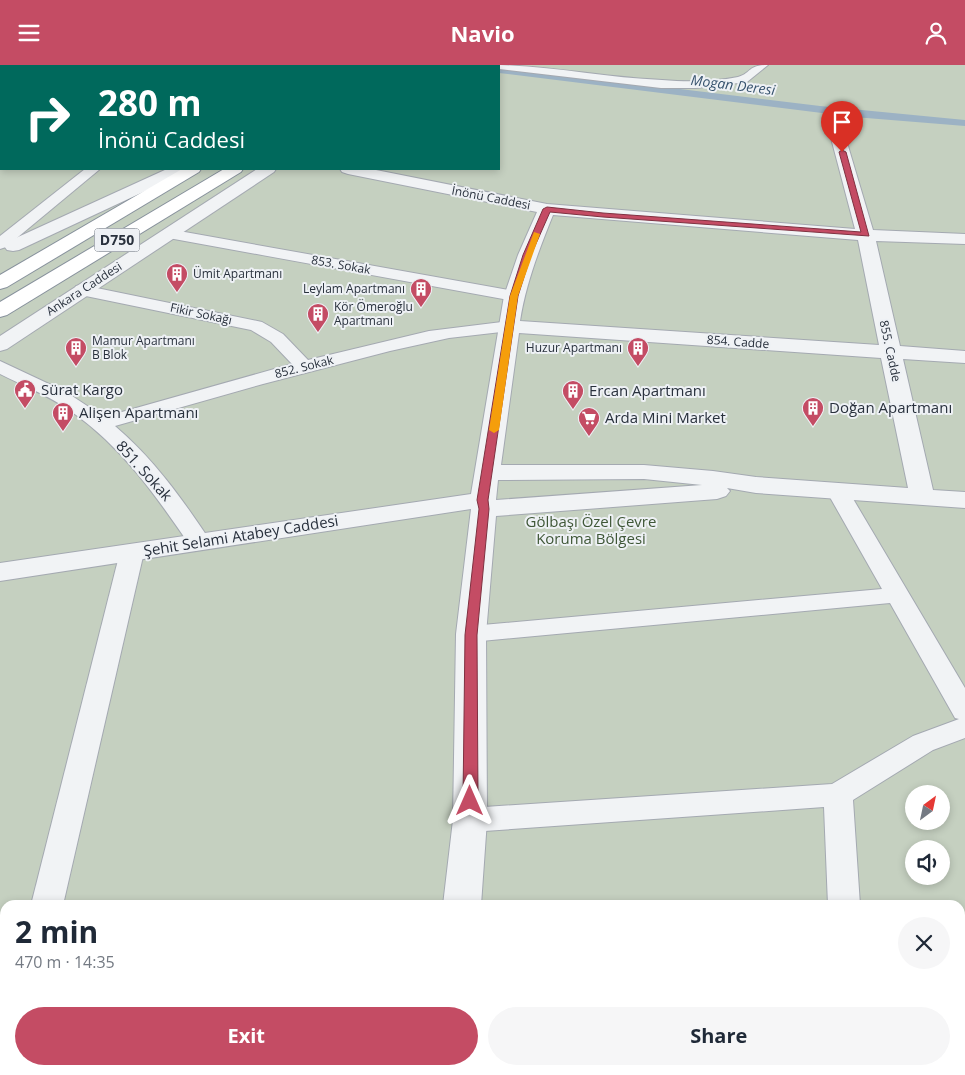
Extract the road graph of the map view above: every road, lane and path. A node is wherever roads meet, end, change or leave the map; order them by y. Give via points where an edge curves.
1 (500, 65) edge
2 (550, 65) edge
3 (762, 65) edge
4 (684, 84) junction
5 (833, 119) dead end
6 (92, 170) edge
7 (154, 170) edge
8 (178, 170) edge
9 (191, 170) edge
10 (233, 170) edge
11 (266, 170) edge
12 (353, 170) edge
13 (547, 209) junction
14 (168, 234) junction
15 (866, 235) junction
16 (965, 239) edge
17 (4, 247) edge
18 (0, 283) edge
19 (82, 290) junction
20 (514, 296) junction
21 (0, 311) edge
22 (510, 327) junction
23 (0, 345) edge
24 (890, 352) junction
25 (965, 357) edge
26 (0, 367) edge
27 (304, 367) junction
28 (101, 425) junction
29 (487, 473) junction
30 (756, 485) junction
31 (838, 492) junction
32 (922, 497) junction
33 (965, 501) edge
34 (483, 505) junction
35 (199, 542) junction
36 (132, 552) junction
37 (0, 572) edge
38 (898, 595) junction
39 (471, 635) junction
40 (965, 711) edge
41 (965, 727) edge
42 (838, 795) junction
43 (470, 820) junction
44 (48, 900) edge
45 (462, 900) edge
46 (844, 900) edge

1 - 4 street
2 - 4 street
3 - 4 street via 743,80
5 - 15 street, 855. Cadde
6 - 17 street
7 - 17 street
8 - 17 street
9 - 18 highway, D750
10 - 21 highway, D750
11 - 14 street, Ankara Caddesi
12 - 13 street, İnönü Caddesi
13 - 15 street, İnönü Caddesi
13 - 20 street
14 - 19 street, Ankara Caddesi
14 - 20 street, 853. Sokak
15 - 16 street, İnönü Caddesi
15 - 24 street, 855. Cadde
19 - 23 street, Ankara Caddesi
19 - 27 street, Fikir Sokağı via 256,326 284,342
20 - 22 street
22 - 24 street, 854. Cadde
22 - 27 street, 852. Sokak via 448,332
22 - 29 street
24 - 25 street, 854. Cadde
24 - 32 street, 855. Cadde
26 - 28 street, 851. Sokak via 77,406
27 - 28 street, 852. Sokak
28 - 35 street, 851. Sokak via 153,477
29 - 30 street, Şehit Selami Atabey Caddesi via 644,472
29 - 34 street
30 - 31 street, Şehit Selami Atabey Caddesi
30 - 34 street, Şehit Selami Atabey Caddesi via 685,494
31 - 32 street, Şehit Selami Atabey Caddesi
31 - 38 street
32 - 33 street, Şehit Selami Atabey Caddesi
34 - 35 street, Şehit Selami Atabey Caddesi
34 - 39 street
35 - 36 street, Şehit Selami Atabey Caddesi
36 - 37 street, Şehit Selami Atabey Caddesi
36 - 44 street
38 - 39 street
38 - 40 street
39 - 43 street
41 - 42 street via 922,743
42 - 43 street
42 - 46 street
43 - 45 street

